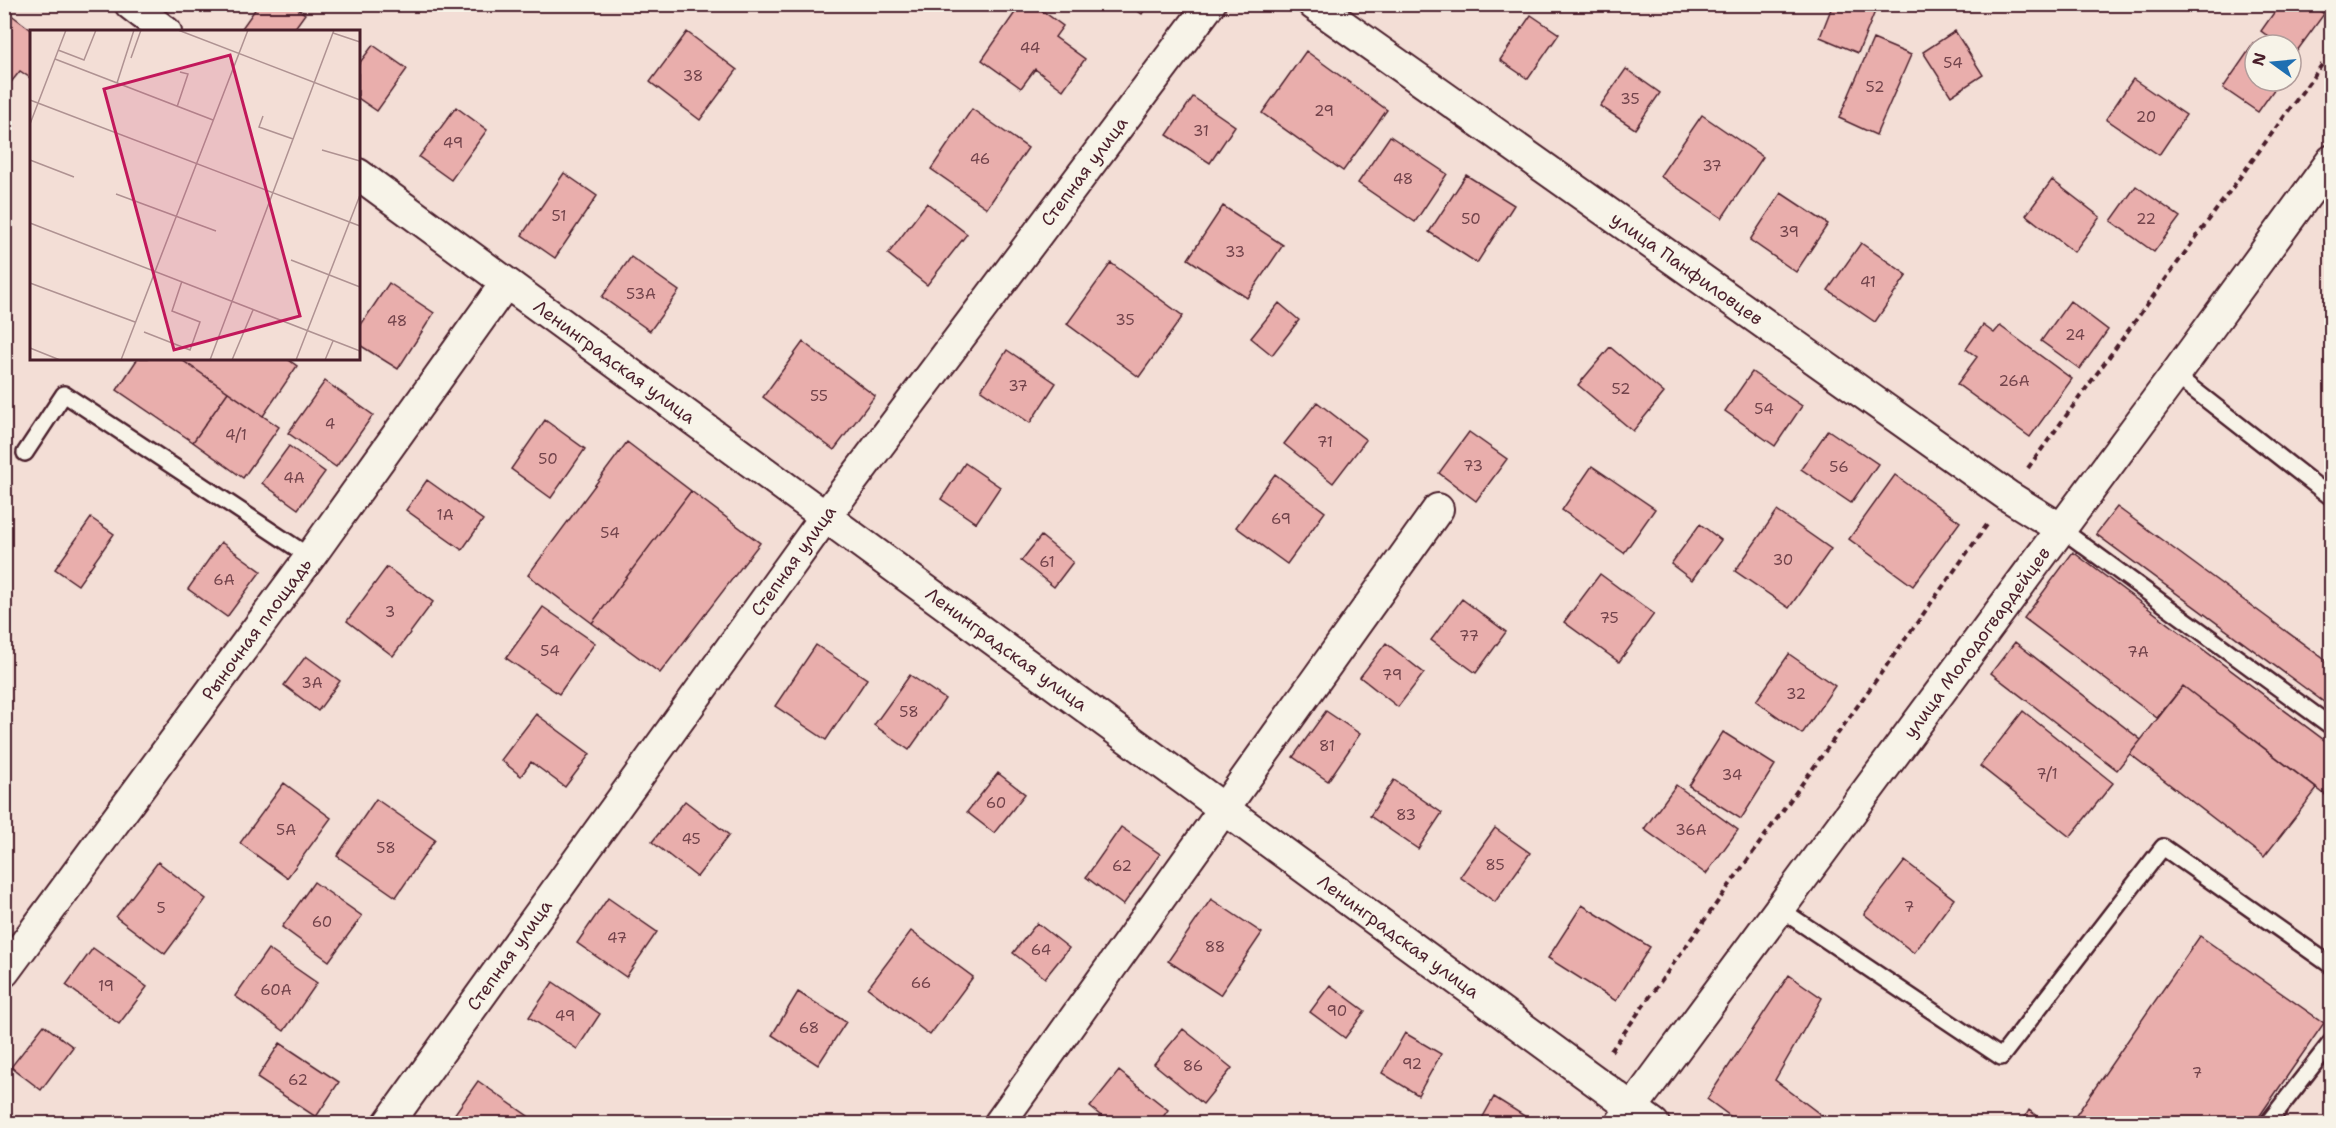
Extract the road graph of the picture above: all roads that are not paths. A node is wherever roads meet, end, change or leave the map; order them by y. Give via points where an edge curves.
1 (130, 4) edge
2 (1210, 4) edge
3 (1313, 4) edge
4 (163, 30) edge
5 (2331, 160) edge
6 (360, 175) edge
7 (506, 284) junction
8 (2175, 375) junction
9 (25, 453) dead end
10 (2331, 498) edge
11 (1438, 509) dead end
12 (825, 517) junction
13 (2061, 529) junction
14 (310, 556) junction
15 (2331, 727) edge
16 (1222, 809) junction
17 (1780, 909) junction
18 (2331, 966) edge
19 (4, 972) edge
20 (2331, 1041) edge
21 (1636, 1118) edge
22 (388, 1124) edge
23 (999, 1124) edge
24 (2267, 1124) edge

1 - 4 street
2 - 12 street, Степная улица
3 - 13 street, улица Панфиловцев
5 - 8 street, улица Молодогвардейцев
6 - 7 street, Ленинградская улица
7 - 12 street, Ленинградская улица
7 - 14 street, Рыночная площадь
8 - 10 lane
8 - 13 street, улица Молодогвардейцев
9 - 14 lane via 64,394
11 - 16 street
12 - 16 street, Ленинградская улица
12 - 22 street, Степная улица
13 - 15 lane
13 - 17 street, улица Молодогвардейцев
14 - 19 street, Рыночная площадь
16 - 21 street, Ленинградская улица via 1592,1078
16 - 23 street
17 - 18 lane via 2001,1057 2163,847
17 - 21 street, улица Молодогвардейцев
20 - 24 lane

